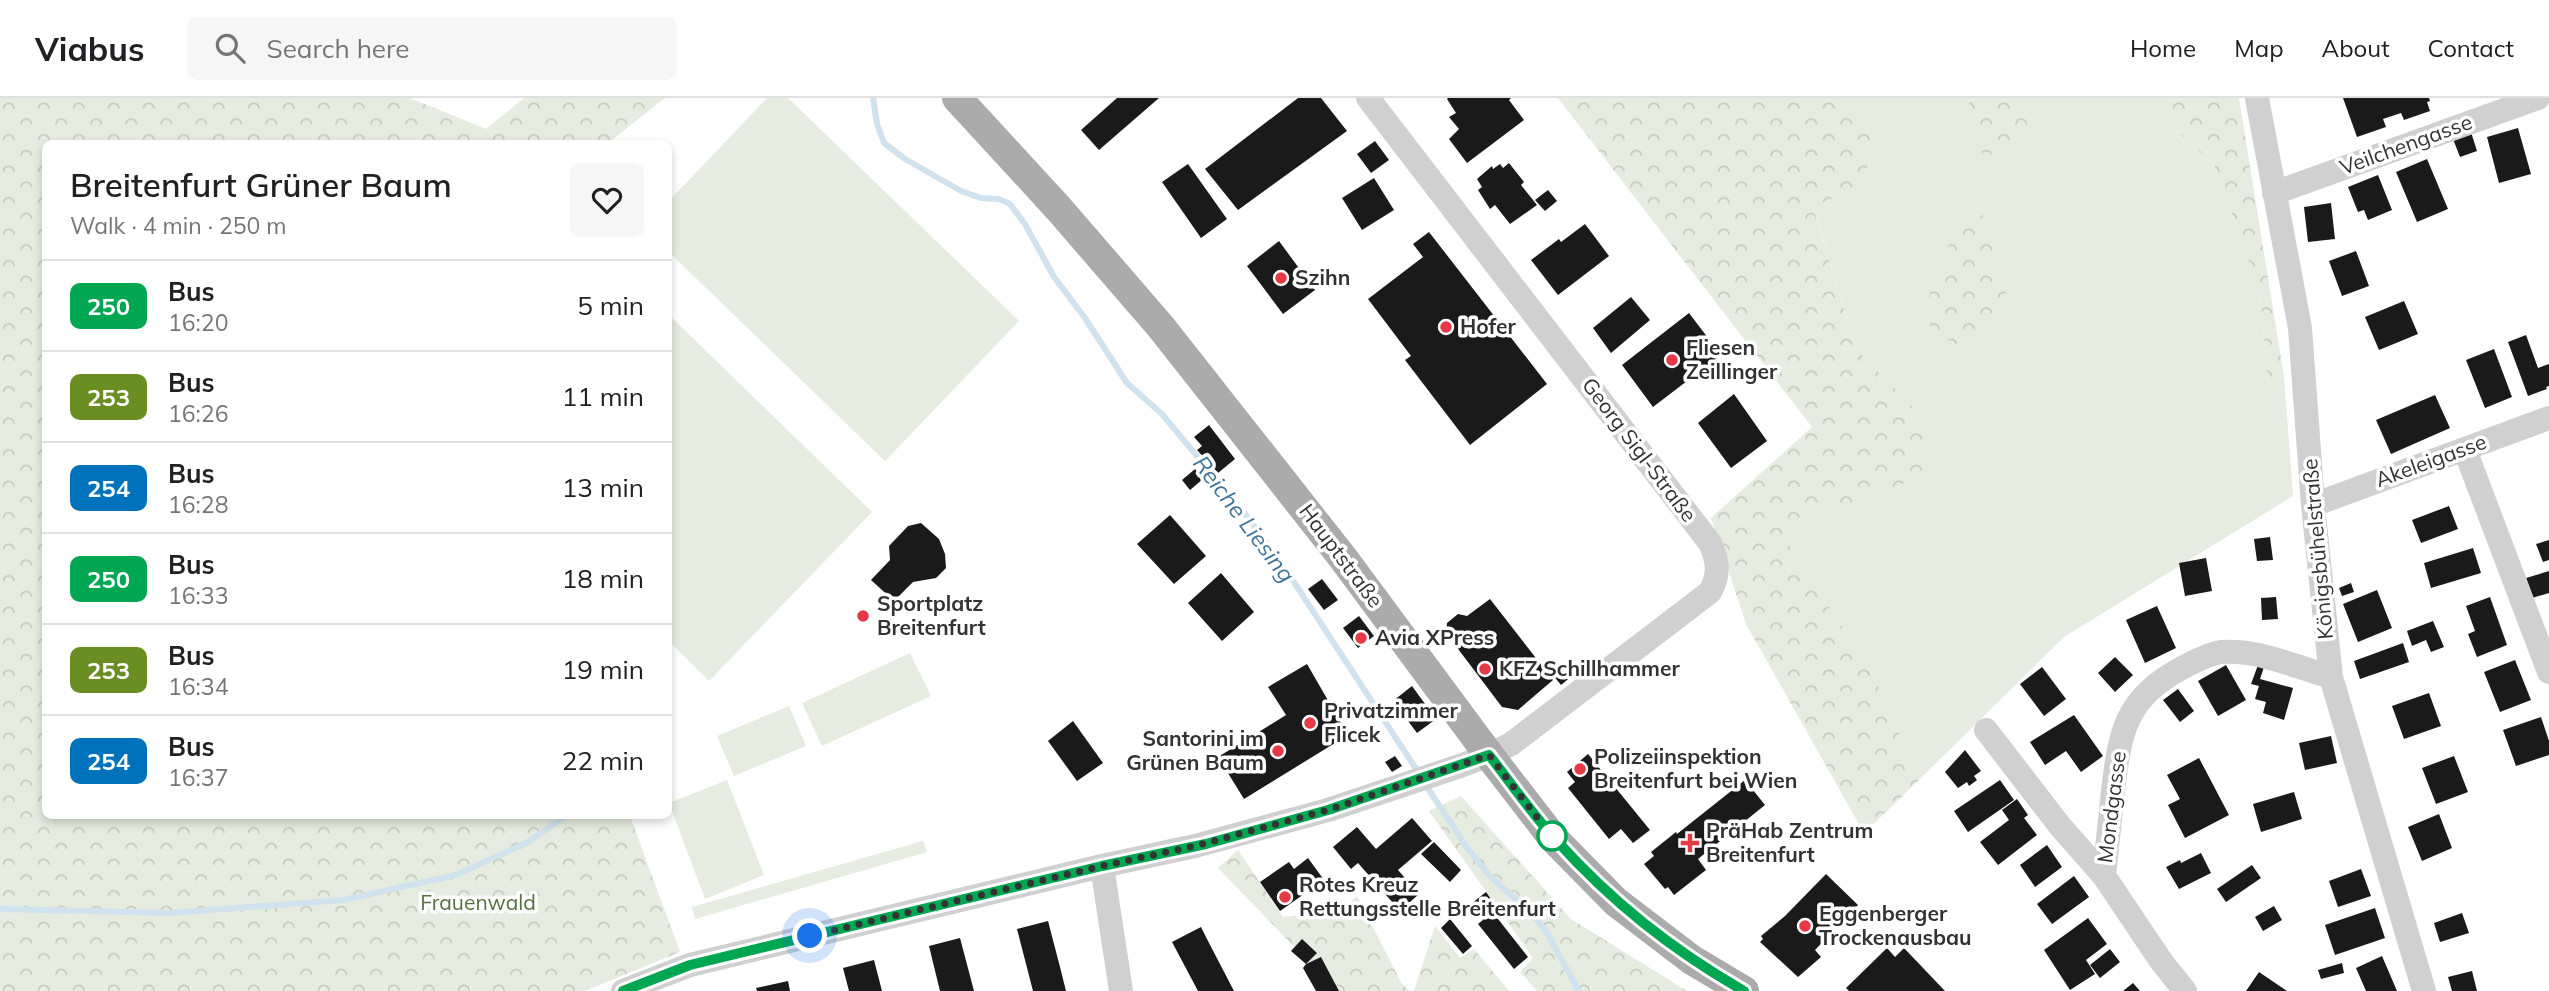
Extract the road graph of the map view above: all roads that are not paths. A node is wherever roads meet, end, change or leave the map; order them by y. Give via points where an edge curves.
1 (957, 98) edge
2 (1368, 98) edge
3 (2257, 98) edge
4 (2538, 98) edge
5 (2274, 193) junction
6 (2549, 418) edge
7 (2465, 450) junction
8 (2313, 505) junction
9 (2549, 671) edge
10 (2331, 677) junction
11 (1986, 730) dead end
12 (1489, 755) junction
13 (1102, 866) junction
14 (2104, 876) junction
15 (628, 990) edge
16 (1121, 991) edge
17 (1744, 991) edge
18 (2185, 991) edge
19 (2424, 991) edge

1 - 12 main road, Hauptstraße via 1161,327 1343,558
2 - 12 street, Georg Sigl-Straße via 1716,557 1718,571 1710,592 1511,744
3 - 5 street, Königsbühelstraße
4 - 5 street, Veilchengasse
5 - 8 street, Königsbühelstraße via 2300,328
6 - 7 street, Akeleigasse
7 - 8 street, Akeleigasse
7 - 9 street
8 - 10 street, Königsbühelstraße
10 - 14 street, Mondgasse via 2252,654 2220,652 2166,676 2145,693 2118,744
10 - 19 street, Königsbühelstraße
11 - 14 street
12 - 13 street, Georg Sigl-Straße via 1328,810 1206,844
12 - 17 main road, Hauptstraße via 1553,838 1616,902 1692,960
13 - 15 street, Georg Sigl-Straße via 690,965
13 - 16 street
14 - 18 street

